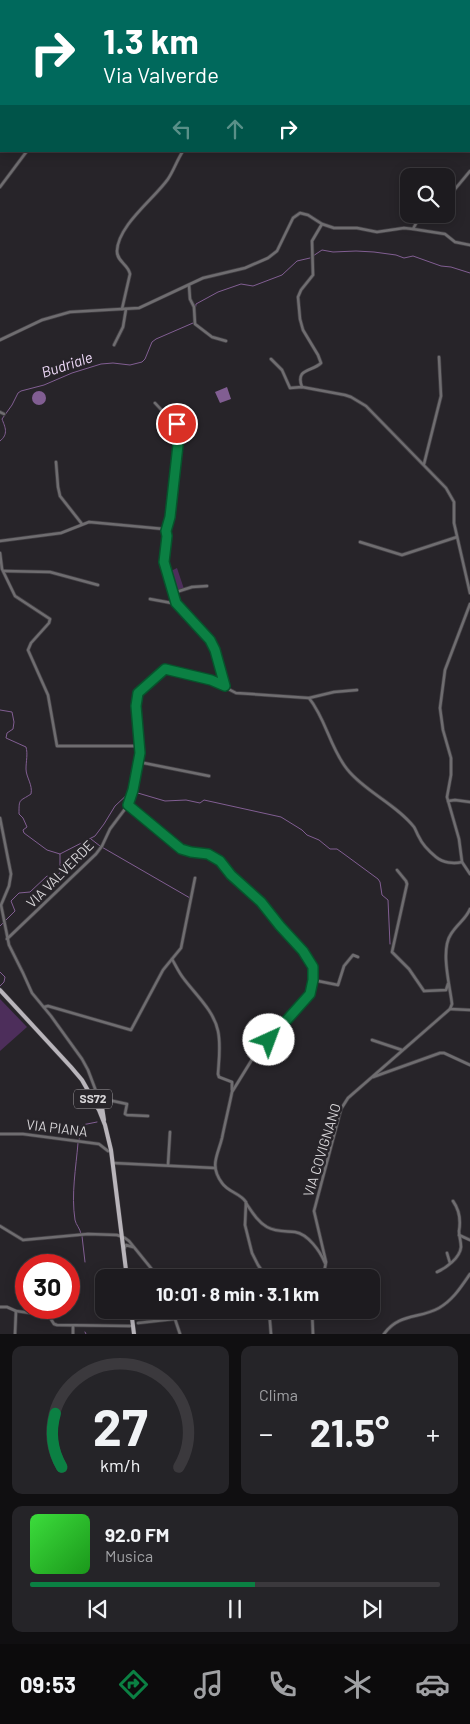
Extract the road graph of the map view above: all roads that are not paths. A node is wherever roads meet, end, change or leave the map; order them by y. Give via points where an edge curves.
1 (26, 152) edge
2 (182, 152) edge
3 (470, 171) edge
4 (0, 187) edge
5 (455, 189) edge
6 (416, 223) edge
7 (322, 224) junction
8 (413, 228) junction
9 (470, 246) edge
10 (189, 285) junction
11 (122, 309) junction
12 (126, 309) junction
13 (0, 340) edge
14 (226, 341) dead end
15 (114, 345) dead end
16 (439, 357) dead end
17 (271, 359) dead end
18 (302, 387) junction
19 (155, 403) dead end
20 (0, 412) edge
21 (4, 414) dead end
22 (56, 462) dead end
23 (424, 464) junction
24 (82, 524) junction
25 (166, 531) junction
26 (457, 537) junction
27 (0, 541) edge
28 (360, 542) dead end
29 (0, 554) edge
30 (4, 571) junction
31 (98, 585) dead end
32 (208, 586) dead end
33 (173, 593) junction
34 (470, 594) edge
35 (150, 599) dead end
36 (177, 604) junction
37 (470, 604) edge
38 (469, 612) edge
39 (225, 686) junction
40 (356, 690) dead end
41 (309, 698) junction
42 (140, 746) junction
43 (139, 762) junction
44 (209, 776) dead end
45 (448, 801) junction
46 (470, 802) edge
47 (128, 805) junction
48 (0, 818) edge
49 (462, 862) junction
50 (397, 870) dead end
51 (470, 874) edge
52 (195, 878) dead end
53 (1, 904) edge
54 (470, 908) edge
55 (7, 939) junction
56 (358, 958) dead end
57 (172, 959) junction
58 (313, 980) junction
59 (449, 983) junction
60 (0, 991) edge
61 (44, 1007) junction
62 (450, 1009) junction
63 (470, 1010) edge
64 (372, 1040) dead end
65 (402, 1050) junction
66 (470, 1065) edge
67 (371, 1078) junction
68 (232, 1092) junction
69 (99, 1098) junction
70 (100, 1108) junction
71 (148, 1116) dead end
72 (170, 1132) dead end
73 (0, 1134) edge
74 (108, 1151) junction
75 (113, 1164) junction
76 (168, 1166) junction
77 (215, 1168) junction
78 (453, 1201) dead end
79 (246, 1202) junction
80 (0, 1226) edge
81 (459, 1235) junction
82 (120, 1236) junction
83 (470, 1240) edge
84 (130, 1245) junction
85 (134, 1248) junction
86 (123, 1251) junction
87 (447, 1253) dead end
88 (450, 1263) junction
89 (325, 1264) junction
90 (124, 1269) edge
91 (124, 1269) edge
92 (152, 1269) edge
93 (261, 1269) edge
94 (324, 1269) edge
95 (437, 1272) dead end
96 (470, 1274) edge
97 (0, 1307) edge
98 (15, 1310) edge
99 (16, 1319) edge
100 (51, 1319) edge
101 (130, 1319) edge
102 (130, 1319) edge
103 (174, 1319) joint
104 (270, 1319) edge
105 (312, 1319) edge
106 (138, 1324) dead end
107 (73, 1325) junction
108 (130, 1326) junction
109 (15, 1334) edge
110 (74, 1334) edge
111 (132, 1334) edge
112 (180, 1334) edge
113 (271, 1334) edge
114 (313, 1334) edge
115 (384, 1334) edge

1 - 4 street
2 - 11 street via 168,179 124,231 119,242 118,255 130,274
3 - 5 street
6 - 8 street
7 - 8 street via 377,232
7 - 10 street via 305,213 298,213 274,254
7 - 18 street via 312,241 313,275 298,297 302,330 321,362 301,376
8 - 9 street via 446,234 455,242
10 - 12 street via 140,308
10 - 14 street via 195,324 212,337
11 - 12 street
11 - 13 street via 70,312 42,320
12 - 15 street via 123,328
16 - 23 street via 441,396
17 - 18 street via 282,370 288,387
18 - 23 street via 351,397 375,415
19 - 25 street via 175,421 179,432
20 - 21 street
22 - 24 street via 59,491
23 - 26 street via 451,494
24 - 25 street via 89,522
24 - 27 street via 60,533
25 - 33 street via 164,562
26 - 28 street via 402,555
26 - 34 street
29 - 30 street
30 - 31 street via 50,572
30 - 42 street via 15,596 50,619 28,650 48,696 58,747
32 - 33 street
33 - 36 street
35 - 36 street
36 - 39 street via 210,640
37 - 38 street
38 - 45 street via 442,681 440,708 451,758
39 - 41 street via 236,693
39 - 42 street, VIA VALVERDE via 165,669 138,693
40 - 41 street
41 - 49 street via 346,769 414,827 436,857 452,863
42 - 43 street, VIA VALVERDE
43 - 44 street
43 - 47 street, VIA VALVERDE
45 - 46 street
45 - 49 street
47 - 55 street, VIA VALVERDE via 110,829 102,848
47 - 58 street via 181,849 208,854 220,861 303,951 313,967
48 - 53 street via 11,874
49 - 51 street
50 - 59 street via 407,884 392,952 424,991 446,990
52 - 57 street via 181,948
53 - 55 street
54 - 59 street via 448,942
55 - 61 street via 29,989
56 - 58 street via 353,956 344,966 338,984
57 - 61 street via 131,1030
57 - 68 street via 215,1022 220,1051 218,1074 232,1082
58 - 68 street via 308,998 256,1053
59 - 62 street
60 - 70 main road, SS72 via 71,1067
60 - 74 main road, SS72 via 80,1082 96,1111
61 - 69 street via 82,1059
62 - 63 street
62 - 65 street, VIA COVIGNANO
64 - 65 street
65 - 67 street, VIA COVIGNANO
66 - 67 street via 440,1053
67 - 89 street, VIA COVIGNANO via 348,1098 342,1109 317,1198 315,1218
68 - 77 street
69 - 70 street
69 - 71 street via 127,1104 126,1115
70 - 75 main road, SS72
72 - 76 street
73 - 74 street, VIA PIANA via 83,1141 99,1144
74 - 82 main road, SS72
75 - 76 street
75 - 82 main road, SS72
76 - 77 street
77 - 79 street via 223,1184
78 - 81 street via 461,1223
79 - 89 street via 267,1227 297,1232 308,1239
79 - 93 street via 245,1225 252,1253
80 - 82 street via 23,1240 85,1234
81 - 83 street
81 - 88 street via 460,1252
82 - 84 street
82 - 85 street
82 - 86 main road, SS72
82 - 90 main road, SS72
84 - 85 street
84 - 86 street
85 - 92 street
86 - 91 main road, SS72
87 - 88 street
88 - 95 street
89 - 94 street, VIA COVIGNANO
96 - 115 street via 444,1304 427,1313 396,1321
97 - 98 street
99 - 109 street
100 - 107 street via 56,1325
101 - 108 main road
102 - 111 main road
103 - 106 street
103 - 112 street
104 - 113 street
105 - 114 street
107 - 108 street
107 - 110 street
108 - 111 main road

